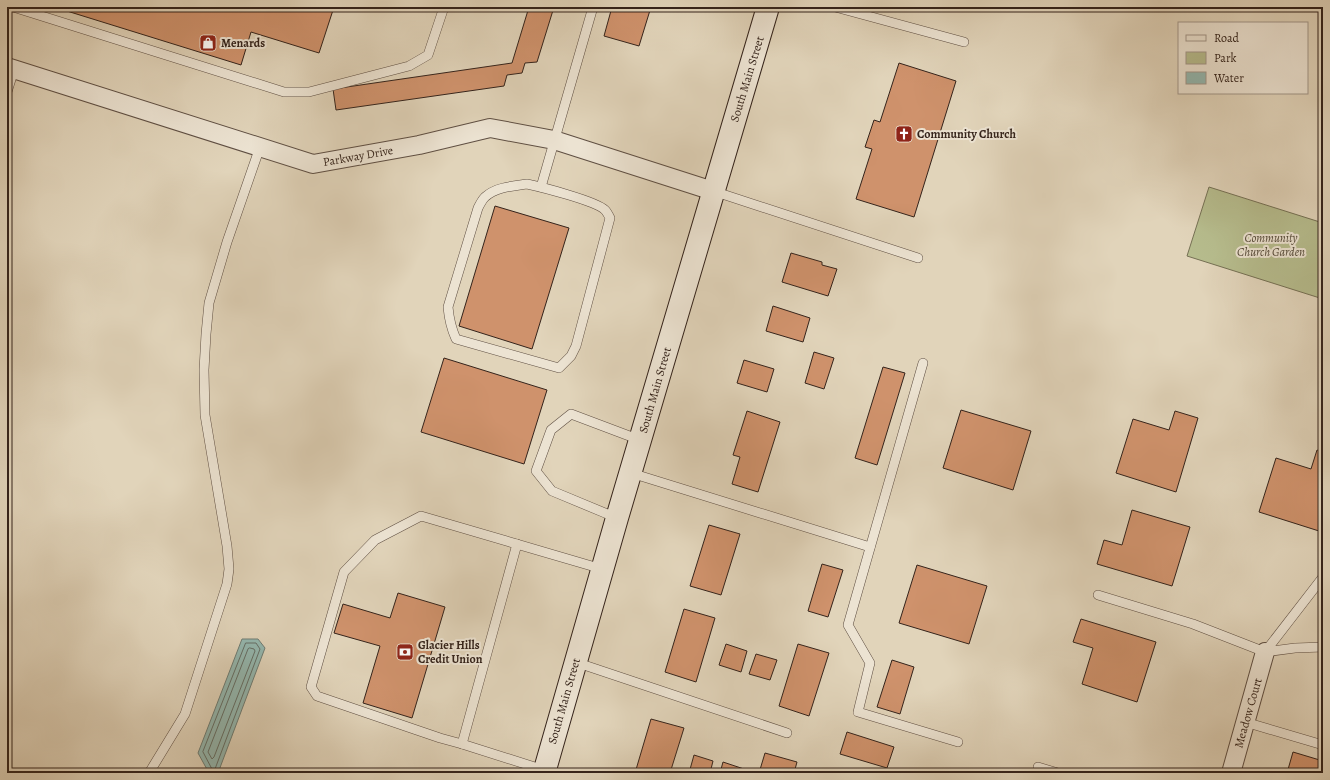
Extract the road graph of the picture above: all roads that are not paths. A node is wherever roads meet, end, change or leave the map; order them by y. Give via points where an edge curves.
1 (13, 7) edge
2 (444, 7) edge
3 (592, 7) edge
4 (768, 7) edge
5 (835, 7) edge
6 (964, 42) dead end
7 (11, 69) edge
8 (7, 92) edge
9 (554, 140) junction
10 (260, 147) junction
11 (541, 186) junction
12 (713, 191) junction
13 (918, 258) dead end
14 (923, 363) dead end
15 (640, 440) junction
16 (630, 473) junction
17 (617, 518) junction
18 (517, 544) junction
19 (870, 547) junction
20 (602, 569) junction
21 (1323, 577) edge
22 (1098, 595) dead end
23 (1323, 647) edge
24 (1265, 652) junction
25 (575, 662) junction
26 (1245, 722) junction
27 (786, 733) dead end
28 (958, 742) dead end
29 (462, 744) junction
30 (1323, 745) edge
31 (1038, 767) dead end
32 (544, 772) edge
33 (149, 773) edge
34 (1058, 773) edge
35 (1231, 773) edge

1 - 2 lane via 284,92 309,92 409,66 428,55
3 - 9 lane
4 - 12 main road, South Main Street
5 - 6 lane
7 - 8 lane
7 - 10 street, Parkway Drive
9 - 10 street, Parkway Drive via 490,128 418,145 313,164
9 - 11 lane
9 - 12 street, Parkway Drive
10 - 33 lane via 209,303 206,334 205,415 227,546 227,584 185,714
11 - 11 lane via 510,186 484,198 478,208 448,307 451,329 456,338 558,368 571,356 576,346 610,218 606,210 597,205
12 - 13 lane
12 - 15 main road, South Main Street
14 - 19 lane
15 - 16 main road, South Main Street
15 - 17 lane via 572,414 551,430 536,471 552,492
16 - 17 main road, South Main Street
16 - 19 lane
17 - 20 main road, South Main Street
18 - 20 lane
18 - 29 lane
18 - 29 lane via 421,516 375,540 344,572 311,687 317,696
19 - 28 lane via 848,625 870,663 858,712
20 - 25 main road, South Main Street
21 - 24 lane
22 - 24 lane via 1193,624
23 - 24 lane
24 - 26 street, Meadow Court
25 - 27 lane
25 - 32 main road, South Main Street
26 - 30 lane
26 - 35 street, Meadow Court
29 - 32 lane
31 - 34 lane

